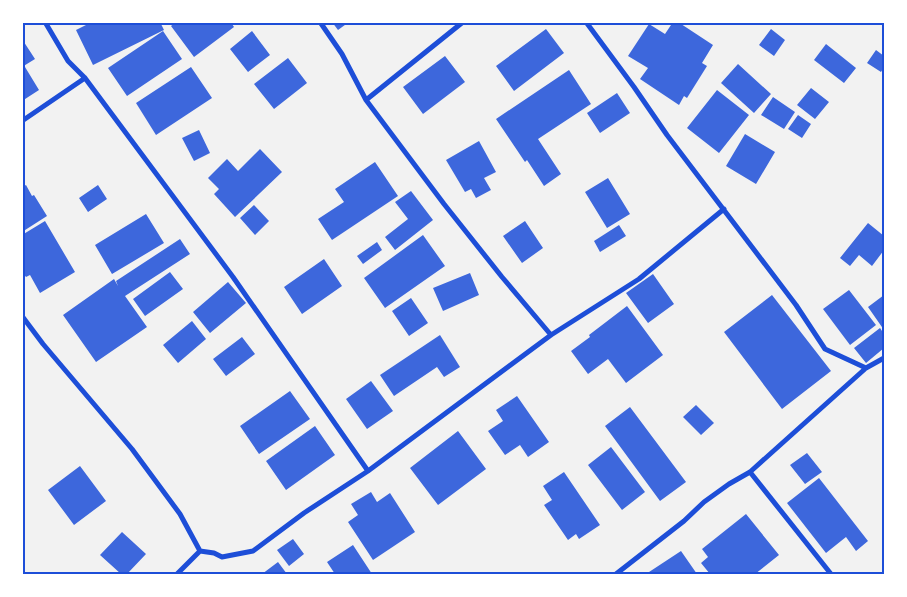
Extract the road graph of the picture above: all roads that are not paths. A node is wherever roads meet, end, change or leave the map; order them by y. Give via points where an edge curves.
1 (45, 22) edge
2 (320, 22) edge
3 (463, 22) edge
4 (586, 22) edge
5 (85, 78) junction
6 (366, 100) junction
7 (22, 121) edge
8 (724, 209) junction
9 (22, 316) edge
10 (551, 334) junction
11 (884, 358) edge
12 (866, 368) junction
13 (368, 471) junction
14 (750, 472) junction
15 (200, 551) junction
16 (177, 574) edge
17 (616, 574) edge
18 (831, 574) edge

1 - 5 street via 68,61
2 - 6 street via 342,54
3 - 6 street
4 - 8 street via 667,136
5 - 7 street
5 - 13 street via 234,277
6 - 10 street via 456,219
8 - 10 street via 639,279
8 - 12 street via 826,349
9 - 15 street via 132,449 180,514
10 - 13 street
11 - 12 street
12 - 14 street
13 - 15 street via 253,551 222,557 214,552
14 - 17 street via 704,502
14 - 18 street
15 - 16 street

